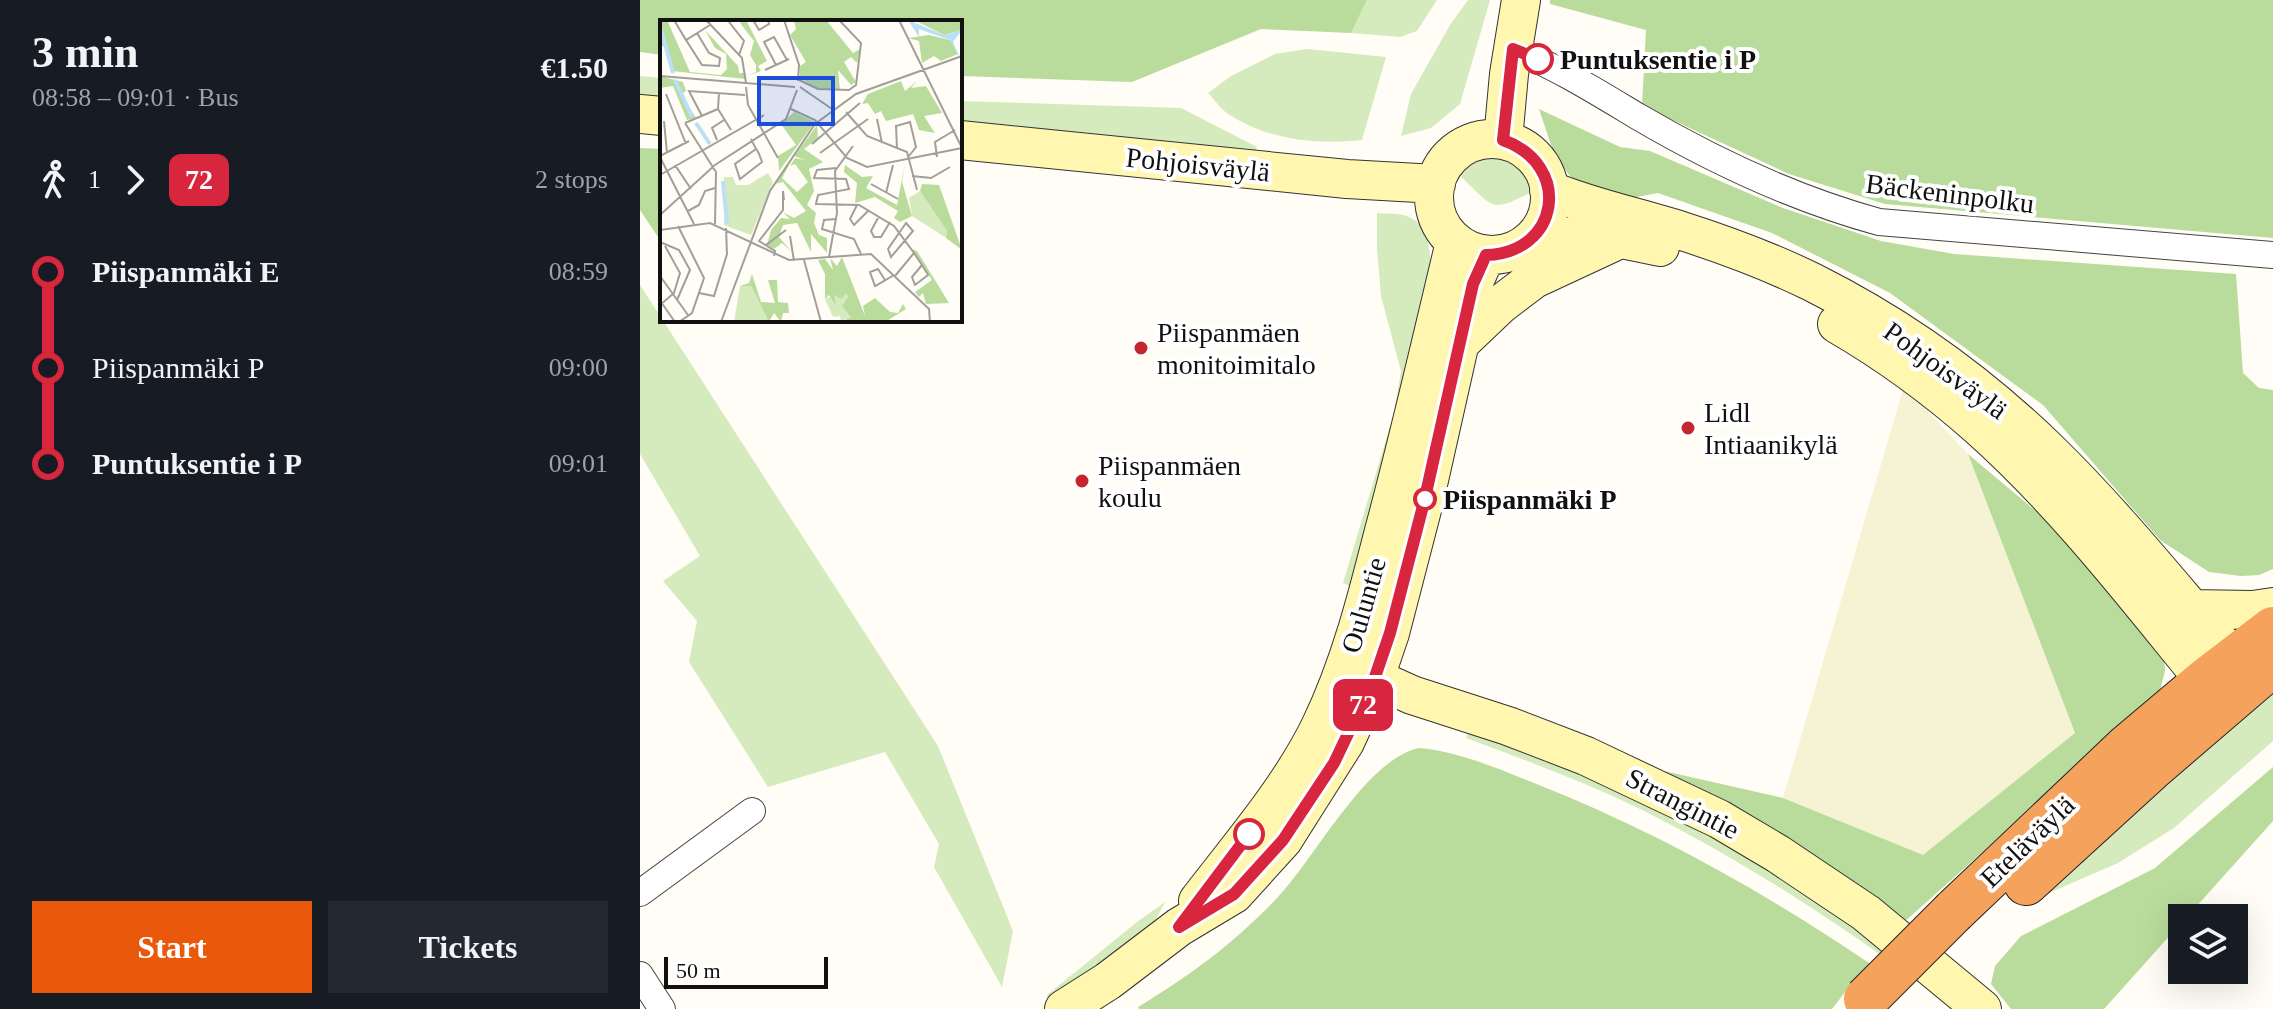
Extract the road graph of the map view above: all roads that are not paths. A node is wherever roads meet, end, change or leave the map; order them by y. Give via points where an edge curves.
1 (1521, 0) edge
2 (1513, 49) junction
3 (640, 114) edge
4 (660, 116) edge
5 (962, 140) edge
6 (1503, 140) junction
7 (1436, 184) junction
8 (1549, 190) junction
9 (1536, 235) junction
10 (1621, 239) junction
11 (1470, 248) junction
12 (2273, 255) edge
13 (1460, 343) junction
14 (2273, 607) edge
15 (2191, 609) junction
16 (2273, 629) edge
17 (1361, 671) junction
18 (2238, 678) edge
19 (752, 811) dead end
20 (640, 893) edge
21 (640, 975) edge
22 (1874, 1006) edge
23 (662, 1009) edge
24 (1064, 1009) edge
25 (1982, 1009) edge

1 - 2 main road
2 - 6 main road
2 - 12 street, Bäckeninpolku via 1708,154 1866,219
3 - 4 main road
5 - 7 main road, Pohjoisväylä
6 - 7 main road via 1486,139 1457,151 1445,162
6 - 8 main road via 1534,157
7 - 11 main road via 1436,214 1447,234
8 - 9 main road via 1549,207
8 - 15 main road, Pohjoisväylä via 1759,258 1905,335 1977,387 2047,449
9 - 10 main road, Pohjoisväylä
9 - 11 main road via 1513,251
10 - 13 main road via 1534,279
10 - 18 main road, Pohjoisväylä via 1752,279 1861,338 1979,426 2124,582
11 - 13 main road, Ouluntie via 1473,284
11 - 17 main road, Ouluntie via 1362,618
13 - 17 main road, Ouluntie via 1393,624
14 - 15 main road
15 - 18 main road, Pohjoisväylä
16 - 18 highway, Eteläväylä
17 - 24 main road, Ouluntie via 1179,927
17 - 25 main road, Strangintie via 1412,695 1586,756 1719,819 1866,913
18 - 22 highway, Eteläväylä, bridge via 2075,795 1964,921
19 - 20 street
21 - 23 street

